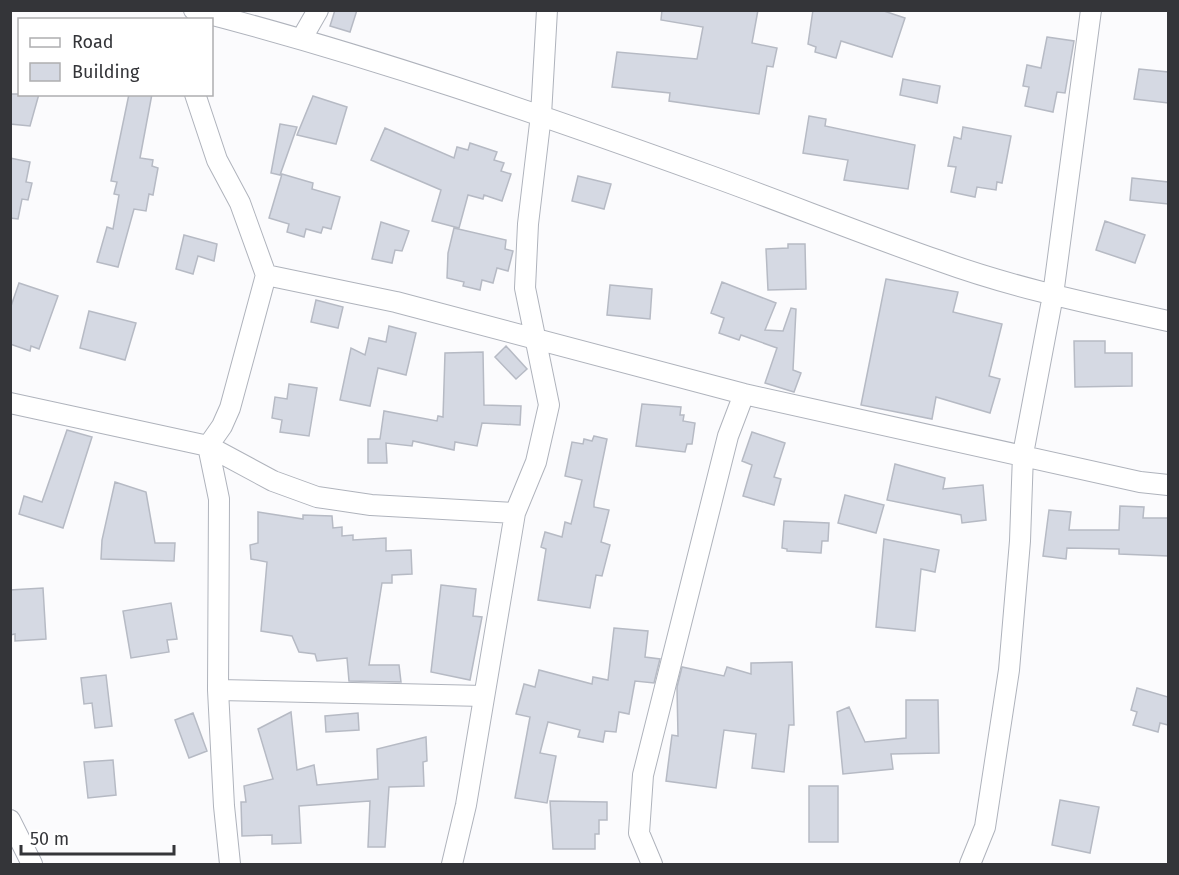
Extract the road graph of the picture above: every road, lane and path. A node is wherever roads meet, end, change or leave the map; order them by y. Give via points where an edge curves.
1 (194, 10) edge
2 (318, 10) edge
3 (547, 10) edge
4 (1091, 10) edge
5 (302, 38) junction
6 (196, 96) edge
7 (541, 115) junction
8 (266, 275) junction
9 (1053, 295) junction
10 (1168, 321) edge
11 (535, 341) junction
12 (744, 394) junction
13 (10, 403) edge
14 (208, 446) junction
15 (1023, 454) junction
16 (1168, 485) edge
17 (515, 513) junction
18 (218, 690) junction
19 (484, 696) junction
20 (10, 820) edge
21 (32, 864) edge
22 (230, 864) edge
23 (452, 864) edge
24 (652, 864) edge
25 (970, 864) edge

1 - 5 street
2 - 5 street
3 - 7 street
4 - 9 street
5 - 7 street
6 - 8 street via 217,160 240,203
7 - 9 street via 941,262
7 - 11 street via 525,288
8 - 11 street via 396,302
8 - 14 street via 230,408
9 - 10 street
9 - 15 street
11 - 12 street
11 - 17 street via 549,405 536,462
12 - 15 street
12 - 24 street via 728,436 643,774 639,833
13 - 14 street
14 - 17 street via 273,481 317,497 371,505
14 - 18 street via 219,499
15 - 16 street
15 - 25 street via 1009,670 985,827
17 - 19 street
18 - 19 street
18 - 22 street
19 - 23 street
20 - 21 street

